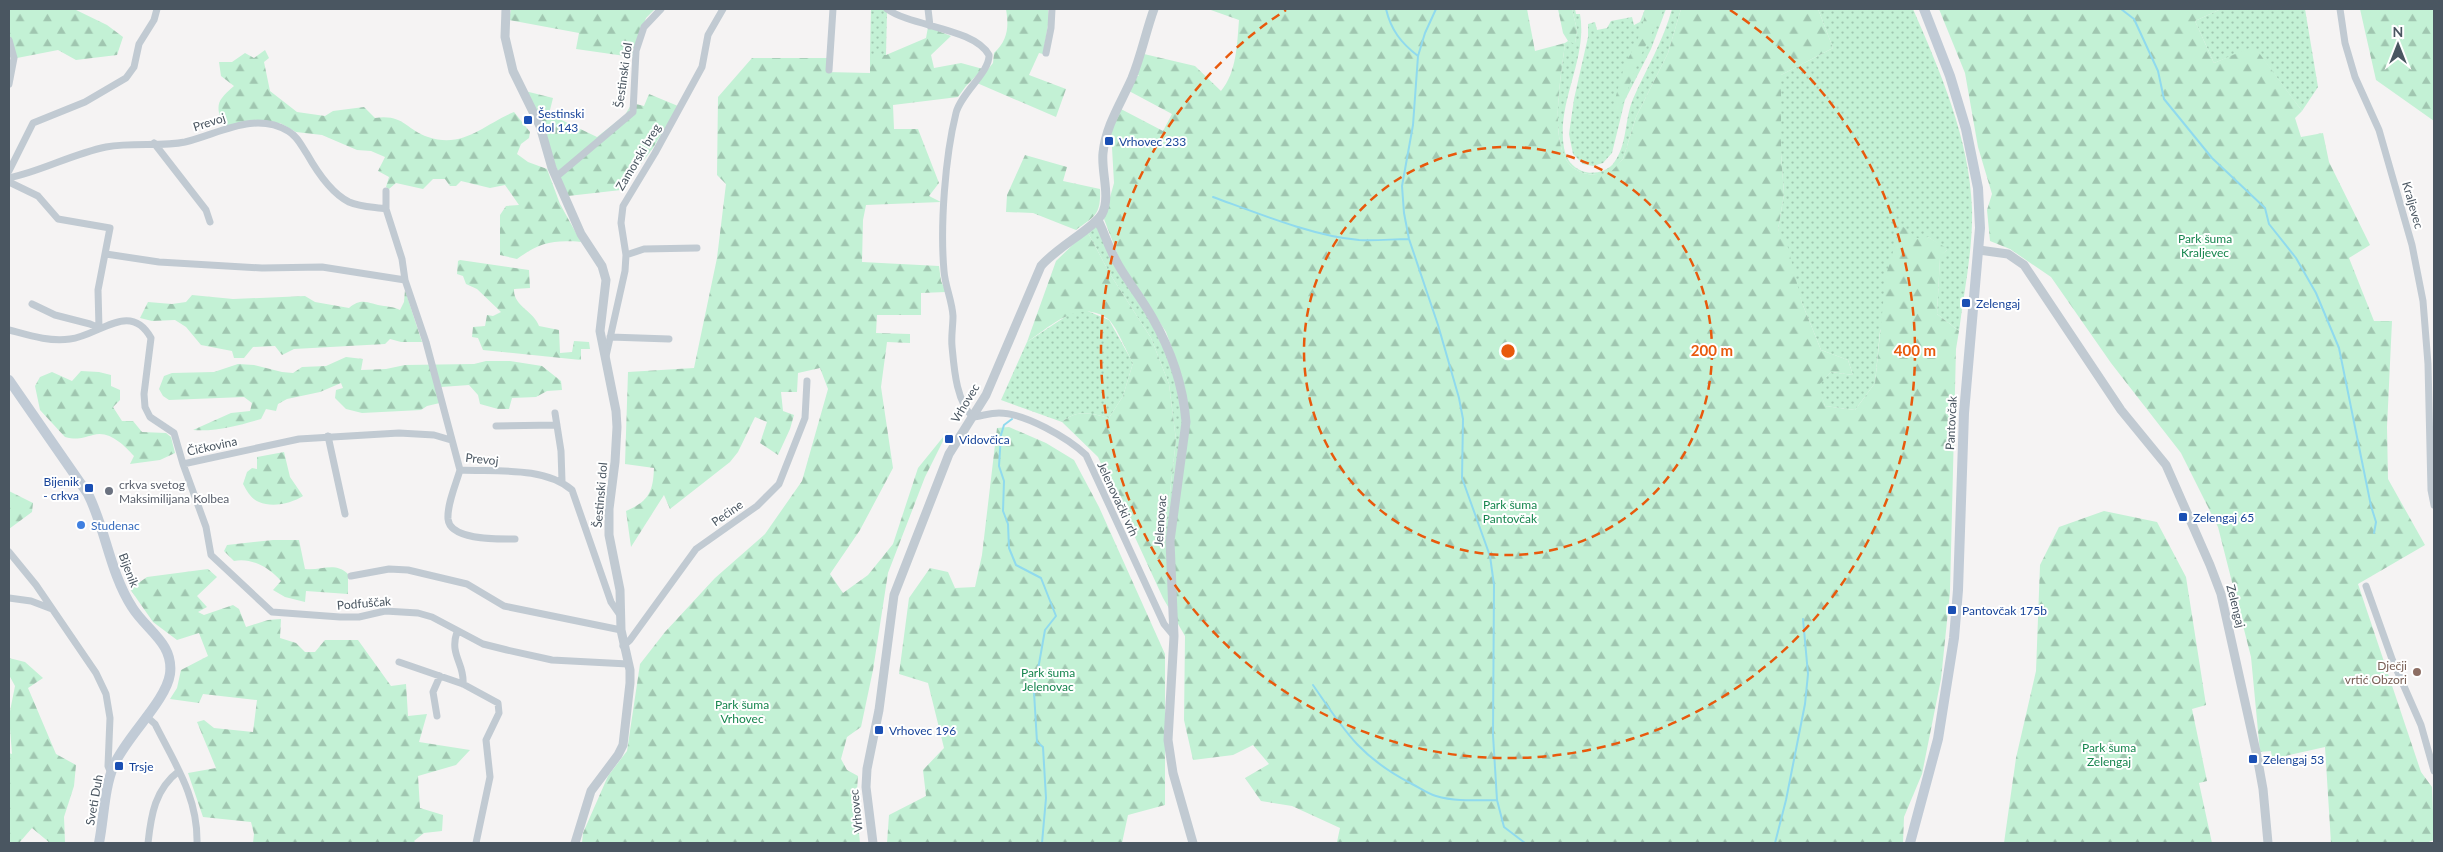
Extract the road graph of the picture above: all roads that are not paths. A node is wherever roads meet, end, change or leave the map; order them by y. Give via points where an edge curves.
1 (157, 9) edge
2 (506, 9) edge
3 (661, 9) edge
4 (723, 9) edge
5 (833, 9) edge
6 (887, 9) edge
7 (928, 9) edge
8 (1052, 9) edge
9 (1154, 9) edge
10 (1924, 9) edge
11 (2340, 9) edge
12 (930, 26) junction
13 (9, 40) edge
14 (1046, 53) dead end
15 (12, 58) edge
16 (829, 70) dead end
17 (9, 84) edge
18 (154, 143) junction
19 (9, 171) edge
20 (556, 177) junction
21 (9, 180) edge
22 (386, 191) dead end
23 (386, 209) junction
24 (1098, 220) junction
25 (210, 222) dead end
26 (697, 248) dead end
27 (1979, 250) junction
28 (106, 254) junction
29 (626, 255) junction
30 (405, 280) junction
31 (32, 304) dead end
32 (99, 328) junction
33 (9, 330) edge
34 (610, 337) junction
35 (669, 339) dead end
36 (606, 356) junction
37 (9, 380) edge
38 (807, 381) dead end
39 (555, 412) dead end
40 (972, 417) junction
41 (557, 425) junction
42 (496, 426) dead end
43 (328, 436) junction
44 (451, 440) junction
45 (183, 464) junction
46 (460, 470) junction
47 (562, 481) junction
48 (2434, 505) edge
49 (345, 514) dead end
50 (516, 539) dead end
51 (9, 552) edge
52 (352, 576) dead end
53 (2366, 586) dead end
54 (9, 598) edge
55 (54, 610) junction
56 (620, 615) junction
57 (620, 630) junction
58 (458, 632) junction
59 (1174, 636) junction
60 (623, 646) junction
61 (400, 662) dead end
62 (628, 664) junction
63 (440, 676) junction
64 (463, 684) junction
65 (146, 716) junction
66 (437, 716) dead end
67 (178, 771) junction
68 (2434, 771) edge
69 (111, 773) junction
70 (99, 843) edge
71 (148, 843) edge
72 (197, 843) edge
73 (476, 843) edge
74 (575, 843) edge
75 (873, 843) edge
76 (1193, 843) edge
77 (1910, 843) edge
78 (2268, 843) edge

1 - 19 street via 139,44 129,75 85,102 33,123
2 - 20 street, Šestinski dol via 507,54 540,126
3 - 20 street, Šestinski dol via 644,27 636,52 633,112
4 - 29 street, Zamorski breg via 708,35 702,67 623,206 621,223
5 - 16 street
6 - 12 street
7 - 12 street
8 - 14 street
9 - 24 street via 1132,77 1108,131 1102,165 1106,202
10 - 27 main road, Pantovčak via 1953,85 1972,155 1980,207
11 - 48 street, Kraljevec via 2355,78 2379,130 2412,244 2423,301
12 - 40 street via 978,44 986,50 989,59 956,111 948,158 943,243 944,273 953,315 951,345 959,390
13 - 15 street
15 - 17 street
18 - 21 street, Prevoj via 100,149
18 - 23 street, Prevoj via 186,142 237,125 276,126 294,134 325,180 343,198 355,204
18 - 25 street via 206,210
20 - 36 street, Šestinski dol via 581,234 602,266 606,280 600,331
21 - 28 street, Prevoj via 38,196 58,219 110,228
22 - 23 street, Prevoj
23 - 30 street, Prevoj via 402,259
24 - 40 street, Vrhovec via 1054,252 1041,266 986,395
24 - 59 street, Jelenovac via 1117,263 1152,315 1166,343 1176,367 1185,407 1186,422 1170,541
26 - 29 street via 644,249
27 - 77 main road, Pantovčak via 1964,413 1954,638 1938,739
27 - 78 street, Zelengaj via 2008,254 2024,265 2121,410 2166,465 2221,594 2258,763
28 - 30 street via 159,262 259,268 322,267
28 - 32 street via 98,290
29 - 34 street, Zamorski breg
30 - 44 street, Prevoj via 426,342
31 - 32 street via 55,315
32 - 33 street, Čičkovina via 82,337 63,340
32 - 45 street, Čičkovina via 132,320 146,330 151,343 145,407 150,417 174,433
34 - 35 street
34 - 36 street, Zamorski breg
36 - 56 street, Šestinski dol via 616,411 609,536 620,590
37 - 65 main road, Bijenik via 88,494 132,607 167,652 170,666 168,683
38 - 60 street, Pećine via 805,418 779,484 757,506 696,549
39 - 41 street
40 - 59 street, Jelenovački vrh via 998,413 1022,417 1078,447 1086,455 1164,624
40 - 75 street, Vrhovec via 949,454 894,595 879,710 867,769
41 - 42 street
41 - 47 street
43 - 44 street, Čičkovina via 399,433 434,435
43 - 45 street, Čičkovina
43 - 49 street
44 - 46 street, Prevoj
45 - 58 street, Podfuščak via 206,527 211,555 272,612 340,617 385,611 410,612 432,617
46 - 47 street, Prevoj via 543,474
46 - 50 street via 449,510 451,527 460,533 482,538
47 - 56 street via 572,490 611,602
51 - 55 street
52 - 57 street via 389,569 408,570 466,584 504,606
53 - 68 street via 2421,726
54 - 55 street via 31,601
55 - 69 street via 96,673 106,694 110,718 108,766
56 - 57 street, Šestinski dol
57 - 60 street, Šestinski dol
58 - 62 street, Podfuščak via 483,644 552,660
58 - 64 street via 455,653
59 - 76 street, Jelenovac via 1168,740 1173,773
60 - 62 street, Šestinski dol
61 - 63 street
62 - 74 street, Šestinski dol via 630,683 623,745 591,791
63 - 64 street
63 - 66 street via 433,692
64 - 73 street via 496,700 499,709 486,740 490,777
65 - 67 street via 155,724
65 - 69 main road, Sveti Duh via 125,744
67 - 71 street via 161,788 154,805
67 - 72 street via 193,802
69 - 70 main road, Sveti Duh

